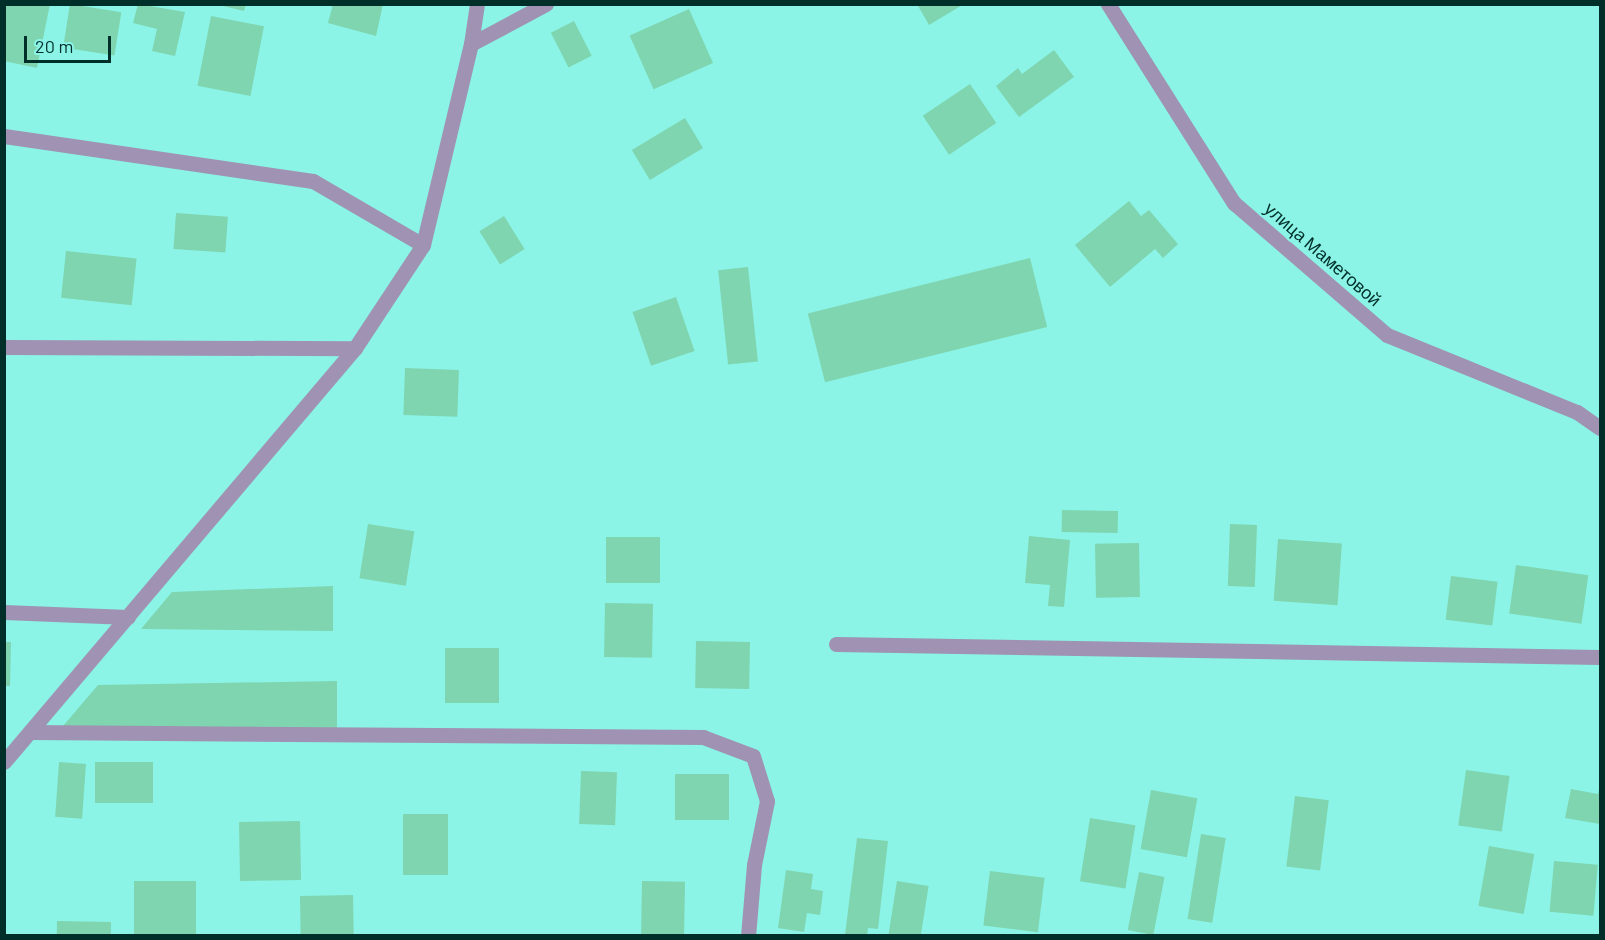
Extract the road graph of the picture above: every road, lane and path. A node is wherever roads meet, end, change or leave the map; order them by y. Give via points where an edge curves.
1 (477, 4) edge
2 (546, 4) edge
3 (1108, 4) edge
4 (471, 44) junction
5 (4, 136) edge
6 (423, 245) junction
7 (4, 347) edge
8 (355, 348) junction
9 (1600, 428) edge
10 (4, 612) edge
11 (128, 617) junction
12 (836, 644) dead end
13 (1600, 657) edge
14 (30, 732) junction
15 (4, 762) edge
16 (748, 936) edge

1 - 4 street
2 - 4 street
3 - 9 street, улица Маметовой via 1234,202 1387,335 1577,412
4 - 6 street
5 - 6 street via 313,181
6 - 8 street
7 - 8 street
8 - 11 street
10 - 11 street
11 - 14 street
12 - 13 street
14 - 15 street
14 - 16 street via 703,737 753,756 767,801 754,865

